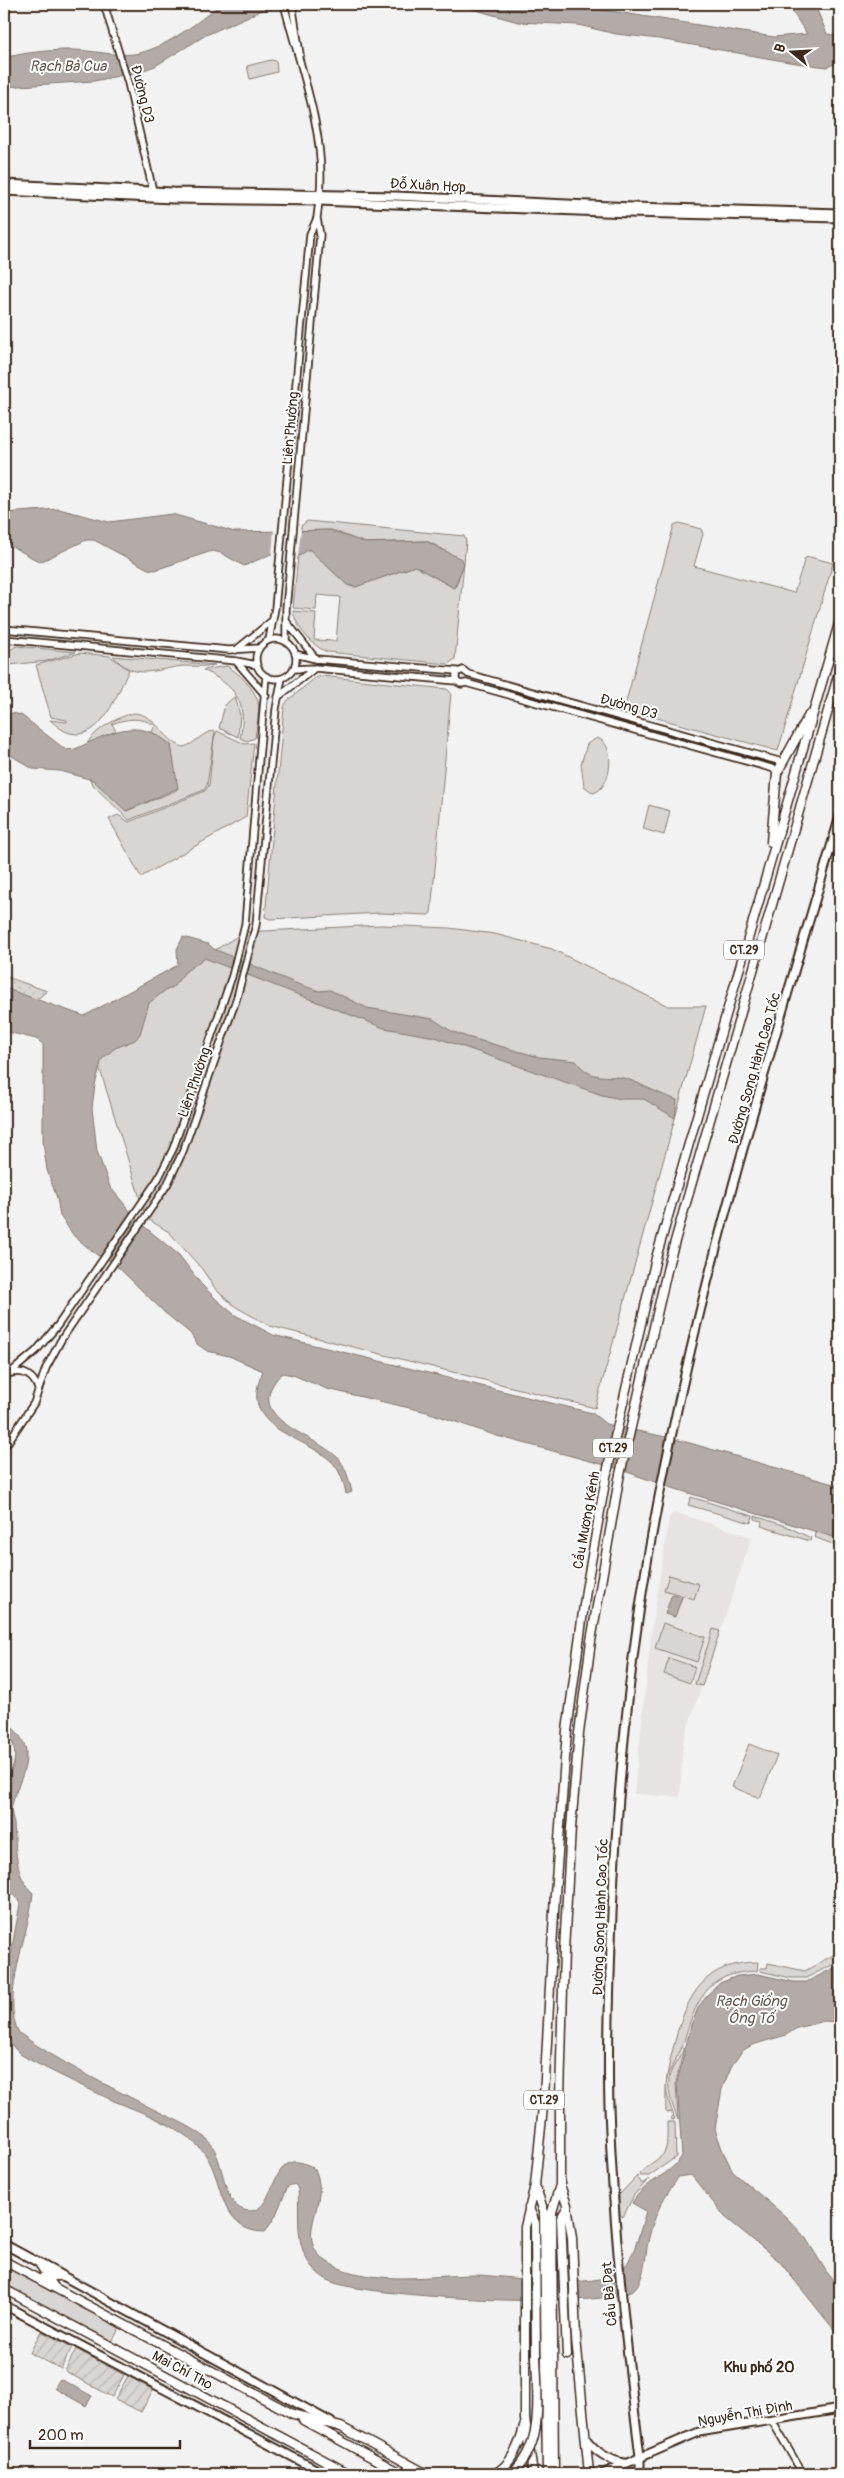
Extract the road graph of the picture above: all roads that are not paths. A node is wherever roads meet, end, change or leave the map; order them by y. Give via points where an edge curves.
1 (104, 4) edge
2 (284, 4) edge
3 (292, 4) edge
4 (301, 64) junction
5 (4, 184) edge
6 (15, 188) junction
7 (4, 191) edge
8 (153, 194) junction
9 (319, 198) junction
10 (840, 213) edge
11 (791, 214) junction
12 (317, 218) junction
13 (840, 218) edge
14 (840, 619) edge
15 (273, 620) junction
16 (285, 620) junction
17 (4, 629) edge
18 (84, 637) junction
19 (4, 639) edge
20 (269, 640) junction
21 (286, 642) junction
22 (83, 646) junction
23 (203, 648) junction
24 (259, 648) junction
25 (236, 650) junction
26 (295, 654) junction
27 (202, 658) junction
28 (316, 659) junction
29 (236, 661) junction
30 (257, 665) junction
31 (406, 667) junction
32 (315, 668) junction
33 (293, 669) junction
34 (840, 669) edge
35 (457, 671) junction
36 (468, 674) junction
37 (266, 676) junction
38 (404, 676) junction
39 (282, 678) junction
40 (456, 681) junction
41 (466, 683) junction
42 (502, 683) junction
43 (821, 688) junction
44 (502, 693) junction
45 (266, 696) junction
46 (278, 698) junction
47 (610, 714) junction
48 (617, 716) junction
49 (608, 722) junction
50 (615, 724) junction
51 (782, 762) junction
52 (778, 770) junction
53 (840, 816) edge
54 (249, 875) junction
55 (261, 876) junction
56 (763, 885) junction
57 (9, 1374) junction
58 (4, 1378) edge
59 (38, 1394) junction
60 (4, 1448) edge
61 (535, 2185) junction
62 (560, 2185) junction
63 (528, 2208) junction
64 (567, 2208) junction
65 (4, 2244) edge
66 (617, 2245) joint
67 (4, 2261) edge
68 (39, 2263) junction
69 (549, 2263) junction
70 (32, 2276) junction
71 (47, 2276) junction
72 (62, 2276) junction
73 (55, 2288) junction
74 (4, 2289) edge
75 (4, 2305) edge
76 (549, 2355) junction
77 (566, 2355) dead end
78 (840, 2409) edge
79 (293, 2414) junction
80 (525, 2419) junction
81 (772, 2421) junction
82 (340, 2428) junction
83 (586, 2439) junction
84 (640, 2456) junction
85 (624, 2463) junction
86 (325, 2474) edge
87 (350, 2474) edge
88 (402, 2474) edge
89 (427, 2474) edge
90 (494, 2474) edge
91 (512, 2474) edge
92 (533, 2474) edge
93 (547, 2474) edge
94 (554, 2474) edge
95 (589, 2474) edge
96 (602, 2474) edge
97 (615, 2474) edge
98 (640, 2474) edge
99 (803, 2474) edge

1 - 8 street, Đường D3 via 128,83
2 - 4 street, Liên Phường
3 - 4 street, Liên Phường via 300,40
4 - 9 street, Liên Phường via 318,152
5 - 6 main road
6 - 7 main road
6 - 8 main road, Đỗ Xuân Hợp
8 - 9 main road, Đỗ Xuân Hợp
9 - 11 main road, Đỗ Xuân Hợp
9 - 12 street, Liên Phường
10 - 11 main road, Đỗ Xuân Hợp
11 - 13 main road, Đỗ Xuân Hợp
12 - 15 street, Liên Phường via 310,234
12 - 16 street, Liên Phường via 320,235
14 - 43 highway, CT.29
15 - 20 street, Liên Phường
15 - 25 street
16 - 21 street, Liên Phường
16 - 28 street
17 - 18 street
18 - 22 street
18 - 23 street
19 - 22 street
20 - 21 street
20 - 24 street
21 - 26 street
22 - 27 street
23 - 25 street
23 - 27 street
24 - 25 street
24 - 30 street
26 - 28 street
26 - 33 street
27 - 29 street
28 - 31 street
29 - 30 street
29 - 45 street
30 - 37 street
31 - 35 street
31 - 38 street
32 - 33 street
32 - 38 street
32 - 46 street
33 - 39 street
34 - 62 highway, Cầu Mương Kênh / CT.29 via 688,1189 619,1479 591,1641 580,1733 567,1893 560,2068
35 - 36 street via 463,670
35 - 40 street
36 - 41 street
36 - 42 street, Đường D3
37 - 39 street
37 - 45 street, Liên Phường
38 - 40 street
39 - 46 street, Liên Phường
40 - 41 street
41 - 44 street, Đường D3
42 - 44 street
42 - 47 street, Đường D3
43 - 51 highway
43 - 56 highway, CT.29
44 - 49 street, Đường D3
45 - 54 street, Liên Phường
46 - 55 street, Liên Phường
47 - 48 street, Đường D3
47 - 49 street
48 - 50 street
48 - 51 street, Đường D3
49 - 50 street, Đường D3
50 - 52 street, Đường D3
51 - 52 highway
52 - 56 highway via 771,847
53 - 66 main road, Đường Song Hành Cao Tốc via 695,1328 660,1488 642,1592 626,1724 611,1947 609,2102
54 - 55 street
54 - 57 street, Liên Phường via 245,924 232,976 173,1149 158,1179 74,1302 44,1343
55 - 59 street, Liên Phường via 256,925 243,978 183,1151 167,1185 55,1350
56 - 61 highway, Cầu Mương Kênh / CT.29 via 656,1258 606,1477 578,1640 567,1731 546,2067
57 - 58 street, Liên Phường
57 - 59 street via 20,1372 29,1375 36,1383
59 - 60 street, Liên Phường
61 - 63 highway, CT.29
61 - 69 highway via 544,2212
62 - 64 highway, CT.29
62 - 69 highway via 553,2208
63 - 80 highway, CT.29 via 524,2274
63 - 91 highway, bridge via 534,2220 537,2423 529,2452
64 - 77 highway via 561,2218
64 - 83 highway, CT.29
65 - 68 main road, Mai Chí Thọ
66 - 84 main road, Cầu Bà Dạt
67 - 70 highway, Mai Chí Thọ
68 - 71 highway
68 - 72 main road, Mai Chí Thọ
69 - 76 highway
70 - 71 highway
70 - 73 highway, Mai Chí Thọ
71 - 72 highway
71 - 73 highway
72 - 82 main road, Mai Chí Thọ
73 - 79 highway, Mai Chí Thọ
74 - 87 highway, Mai Chí Thọ
75 - 86 main road, Mai Chí Thọ
76 - 93 highway
76 - 94 highway
78 - 81 main road, Nguyễn Thị Định
79 - 82 highway, Mai Chí Thọ
79 - 88 highway
80 - 90 highway via 515,2451
80 - 92 highway, CT.29
81 - 84 main road, Nguyễn Thị Định via 699,2432
81 - 99 street
82 - 89 highway, Mai Chí Thọ
83 - 85 main road via 608,2458
83 - 95 highway, CT.29
84 - 85 main road, Nguyễn Thị Định
84 - 98 main road
85 - 96 main road, Nguyễn Thị Định
85 - 97 main road

